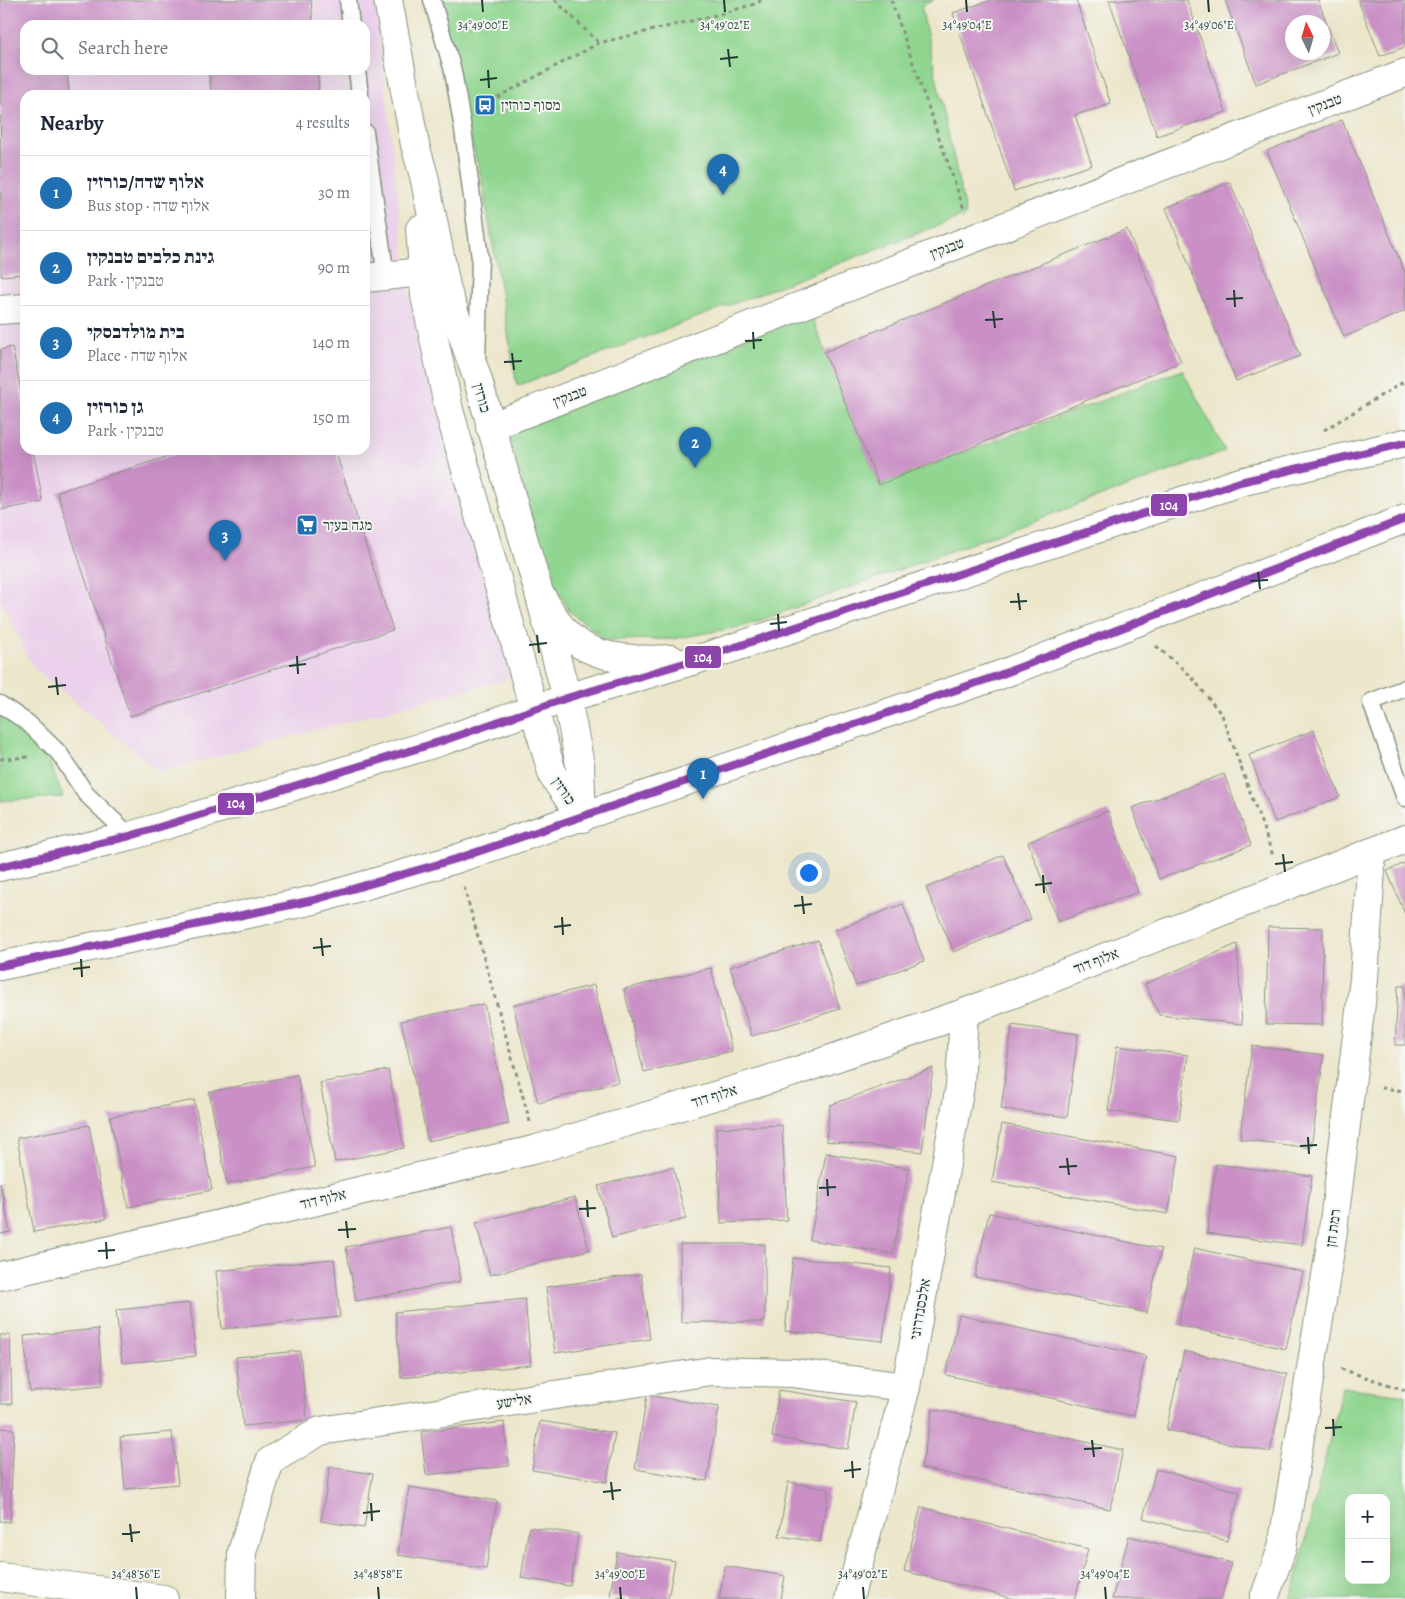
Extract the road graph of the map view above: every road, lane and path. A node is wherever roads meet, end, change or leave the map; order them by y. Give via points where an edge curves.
1 (348, 0) edge
2 (388, 0) edge
3 (432, 0) edge
4 (555, 0) edge
5 (760, 0) edge
6 (890, 0) edge
7 (350, 20) edge
8 (599, 43) junction
9 (1405, 73) edge
10 (357, 75) edge
11 (359, 90) edge
12 (461, 117) junction
13 (370, 205) edge
14 (972, 238) junction
15 (432, 270) junction
16 (375, 278) edge
17 (20, 308) edge
18 (0, 310) edge
19 (477, 377) junction
20 (490, 427) junction
21 (1405, 443) edge
22 (1405, 519) edge
23 (539, 593) junction
24 (1132, 625) junction
25 (705, 657) junction
26 (1405, 688) edge
27 (567, 698) junction
28 (0, 704) edge
29 (533, 710) junction
30 (1405, 798) edge
31 (582, 818) junction
32 (130, 836) junction
33 (1405, 839) edge
34 (1372, 852) junction
35 (456, 859) junction
36 (0, 867) edge
37 (1284, 887) junction
38 (0, 966) edge
39 (964, 1013) junction
40 (537, 1149) junction
41 (0, 1276) edge
42 (1312, 1360) junction
43 (906, 1387) junction
44 (1405, 1390) edge
45 (0, 1577) edge
46 (164, 1599) edge
47 (241, 1599) edge
48 (849, 1599) edge
49 (1264, 1599) edge

1 - 7 lane
2 - 15 street, כורזין via 424,176
3 - 12 lane via 453,71
4 - 8 path
5 - 8 path via 724,14
6 - 14 path
8 - 12 path
9 - 14 street, טבנקין
10 - 11 lane
12 - 19 lane via 480,258
13 - 16 lane
14 - 20 street, טבנקין
15 - 16 street
15 - 19 street, כורזין via 447,291
15 - 29 street, כורזין via 425,296 449,410
17 - 18 street
19 - 20 street, כורזין
20 - 23 street, כורזין
21 - 25 street via 1240,482
22 - 24 street
23 - 25 street via 567,634 591,651 653,660
23 - 27 street, כורזין
24 - 31 street via 997,676
24 - 37 path via 1190,675 1222,715
25 - 27 street
26 - 30 lane via 1371,702
27 - 29 street
27 - 31 street, כורזין via 580,764
28 - 32 lane via 28,723 59,753 86,794
29 - 31 street, כורזין via 553,776
29 - 32 street
31 - 35 street
32 - 36 street
33 - 34 street, אלוף דוד
34 - 37 street, אלוף דוד
34 - 42 street, רמת חן via 1364,979 1332,1238
35 - 38 street via 314,900
35 - 40 path
37 - 39 street, אלוף דוד
39 - 40 street, אלוף דוד via 790,1073
39 - 43 street, אלכסנדרוני via 960,1086
40 - 41 street, אלוף דוד
42 - 44 path
42 - 49 street, רמת חן via 1282,1548
43 - 47 street, אלישע via 793,1373 711,1371 320,1431 270,1461 242,1552
43 - 48 street, אלכסנדרוני
45 - 46 street

